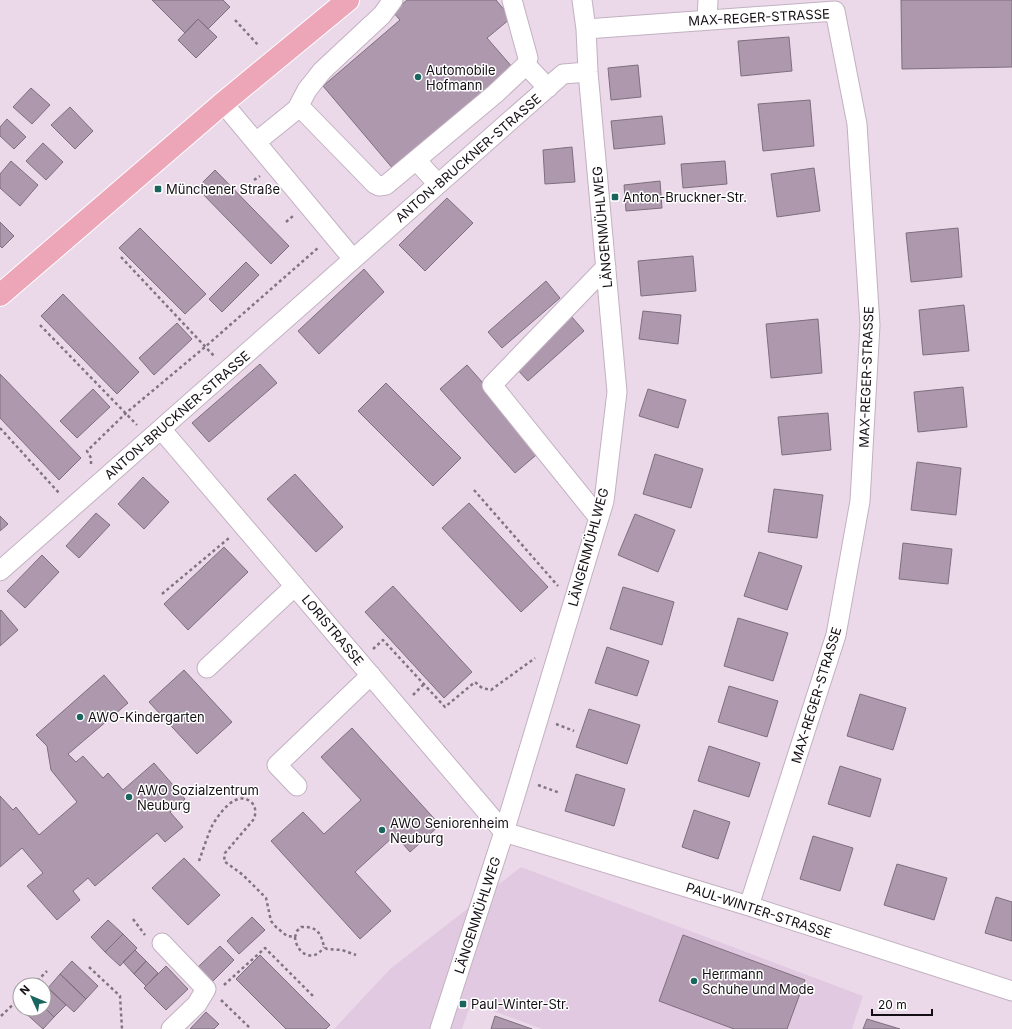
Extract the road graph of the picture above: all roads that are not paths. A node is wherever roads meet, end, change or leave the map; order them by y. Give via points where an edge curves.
1 (348, 0) edge
2 (393, 0) edge
3 (512, 0) edge
4 (582, 0) edge
5 (708, 0) edge
6 (707, 20) junction
7 (586, 29) junction
8 (526, 65) junction
9 (588, 72) junction
10 (548, 88) junction
11 (223, 104) junction
12 (299, 106) junction
13 (256, 142) junction
14 (416, 160) junction
15 (438, 184) junction
16 (353, 259) junction
17 (606, 267) junction
18 (0, 295) edge
19 (155, 433) junction
20 (599, 518) junction
21 (0, 571) edge
22 (295, 586) junction
23 (207, 668) dead end
24 (371, 675) junction
25 (297, 786) dead end
26 (504, 832) junction
27 (749, 906) junction
28 (162, 943) dead end
29 (1012, 992) edge
30 (171, 1029) edge
31 (440, 1029) edge

1 - 11 main road
2 - 12 street via 382,15 322,71 307,90
3 - 8 street via 528,58
4 - 7 street, LÄNGENMÜHLWEG
5 - 6 street
6 - 7 street, MAX-REGER-STRASSE
6 - 27 street, MAX-REGER-STRASSE via 835,11 857,124 870,325 860,500 836,635
7 - 9 street, LÄNGENMÜHLWEG
8 - 10 street
8 - 14 street
9 - 10 street, ANTON-BRUCKNER-STRASSE via 563,74
9 - 17 street, LÄNGENMÜHLWEG
10 - 15 street, ANTON-BRUCKNER-STRASSE
11 - 13 street
11 - 18 main road
12 - 13 street
12 - 14 street via 379,186 386,185
13 - 16 street
14 - 15 street
15 - 16 street, ANTON-BRUCKNER-STRASSE
16 - 19 street, ANTON-BRUCKNER-STRASSE
17 - 20 street, LÄNGENMÜHLWEG via 617,392 604,501
17 - 20 street via 492,385
19 - 21 street, ANTON-BRUCKNER-STRASSE
19 - 22 street, LORISTRASSE via 244,526
20 - 26 street, LÄNGENMÜHLWEG
22 - 23 street
22 - 24 street, LORISTRASSE
24 - 25 street via 277,765
24 - 26 street, LORISTRASSE
26 - 27 street, PAUL-WINTER-STRASSE
26 - 31 street, LÄNGENMÜHLWEG
27 - 29 street, PAUL-WINTER-STRASSE
28 - 30 street via 206,989 197,1004

